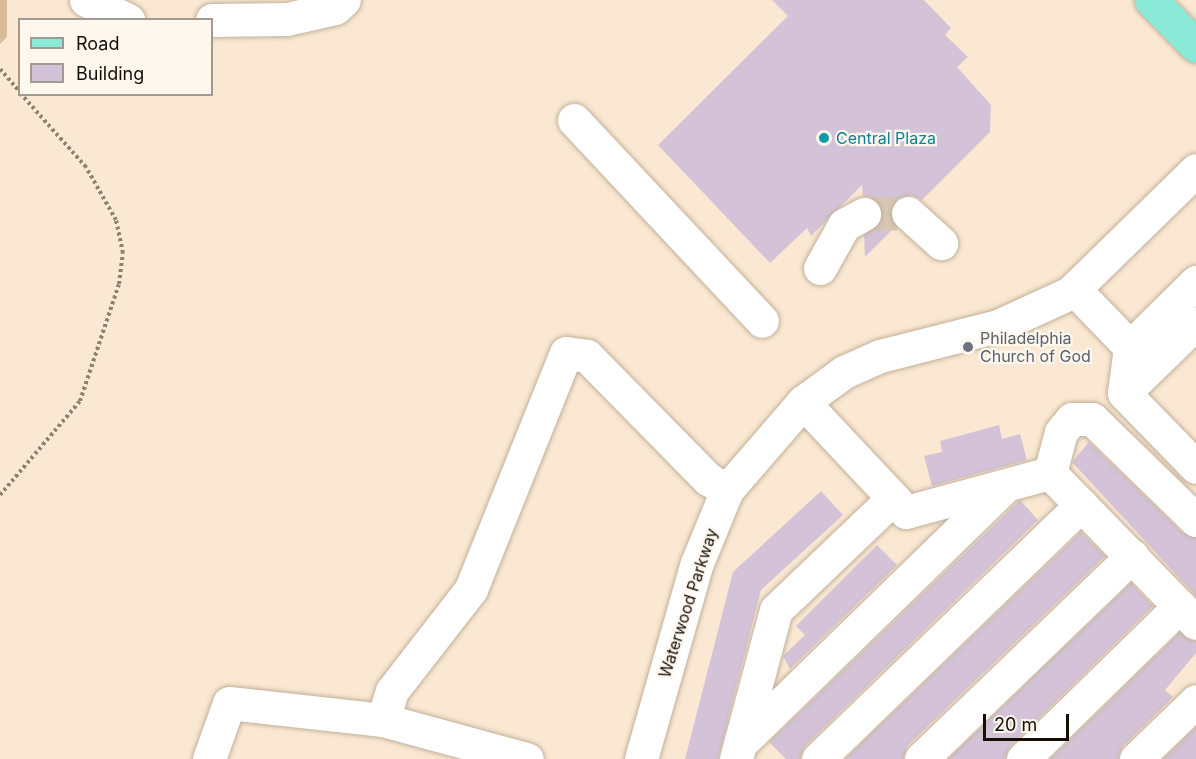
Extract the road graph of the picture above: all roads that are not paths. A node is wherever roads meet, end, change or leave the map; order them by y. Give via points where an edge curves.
1 (86, 0) edge
2 (344, 0) edge
3 (1151, 0) edge
4 (276, 10) edge
5 (124, 18) edge
6 (213, 20) edge
7 (1196, 46) edge
8 (574, 120) dead end
9 (1196, 170) edge
10 (908, 213) tunnel mouth
11 (864, 214) tunnel mouth
12 (941, 243) dead end
13 (820, 268) dead end
14 (1196, 282) edge
15 (1074, 289) junction
16 (762, 321) dead end
17 (1196, 323) edge
18 (1130, 347) junction
19 (1130, 400) junction
20 (803, 402) junction
21 (1196, 441) edge
22 (1196, 467) edge
23 (1050, 472) junction
24 (1006, 485) junction
25 (727, 490) junction
26 (893, 498) junction
27 (1082, 505) junction
28 (1196, 520) edge
29 (1132, 556) junction
30 (1188, 614) edge
31 (1196, 701) edge
32 (383, 720) junction
33 (739, 751) edge
34 (209, 759) edge
35 (526, 759) edge
36 (640, 759) edge
37 (818, 759) edge
38 (921, 759) edge
39 (1023, 759) edge
40 (1136, 759) edge

1 - 5 street
2 - 4 street via 335,8
3 - 7 main road
4 - 6 street
8 - 16 street
9 - 15 street, Waterwood Parkway
10 - 12 street
11 - 13 street via 844,225
14 - 18 street
15 - 18 street
15 - 20 street, Waterwood Parkway via 998,326 920,350 880,356 844,372
17 - 19 street
18 - 19 street
19 - 21 street via 1171,415
19 - 22 street
20 - 25 street, Waterwood Parkway
20 - 26 street
23 - 24 street
23 - 27 street
23 - 28 street via 1060,432 1072,419 1092,419
24 - 26 street via 906,512
24 - 33 street
25 - 32 street via 708,479 587,356 566,353 471,589 392,690
25 - 36 street, Waterwood Parkway via 697,563
26 - 33 street via 776,610
27 - 29 street
27 - 37 street
29 - 30 street
29 - 38 street
30 - 39 street
31 - 40 street
32 - 34 street via 229,703
32 - 35 street

